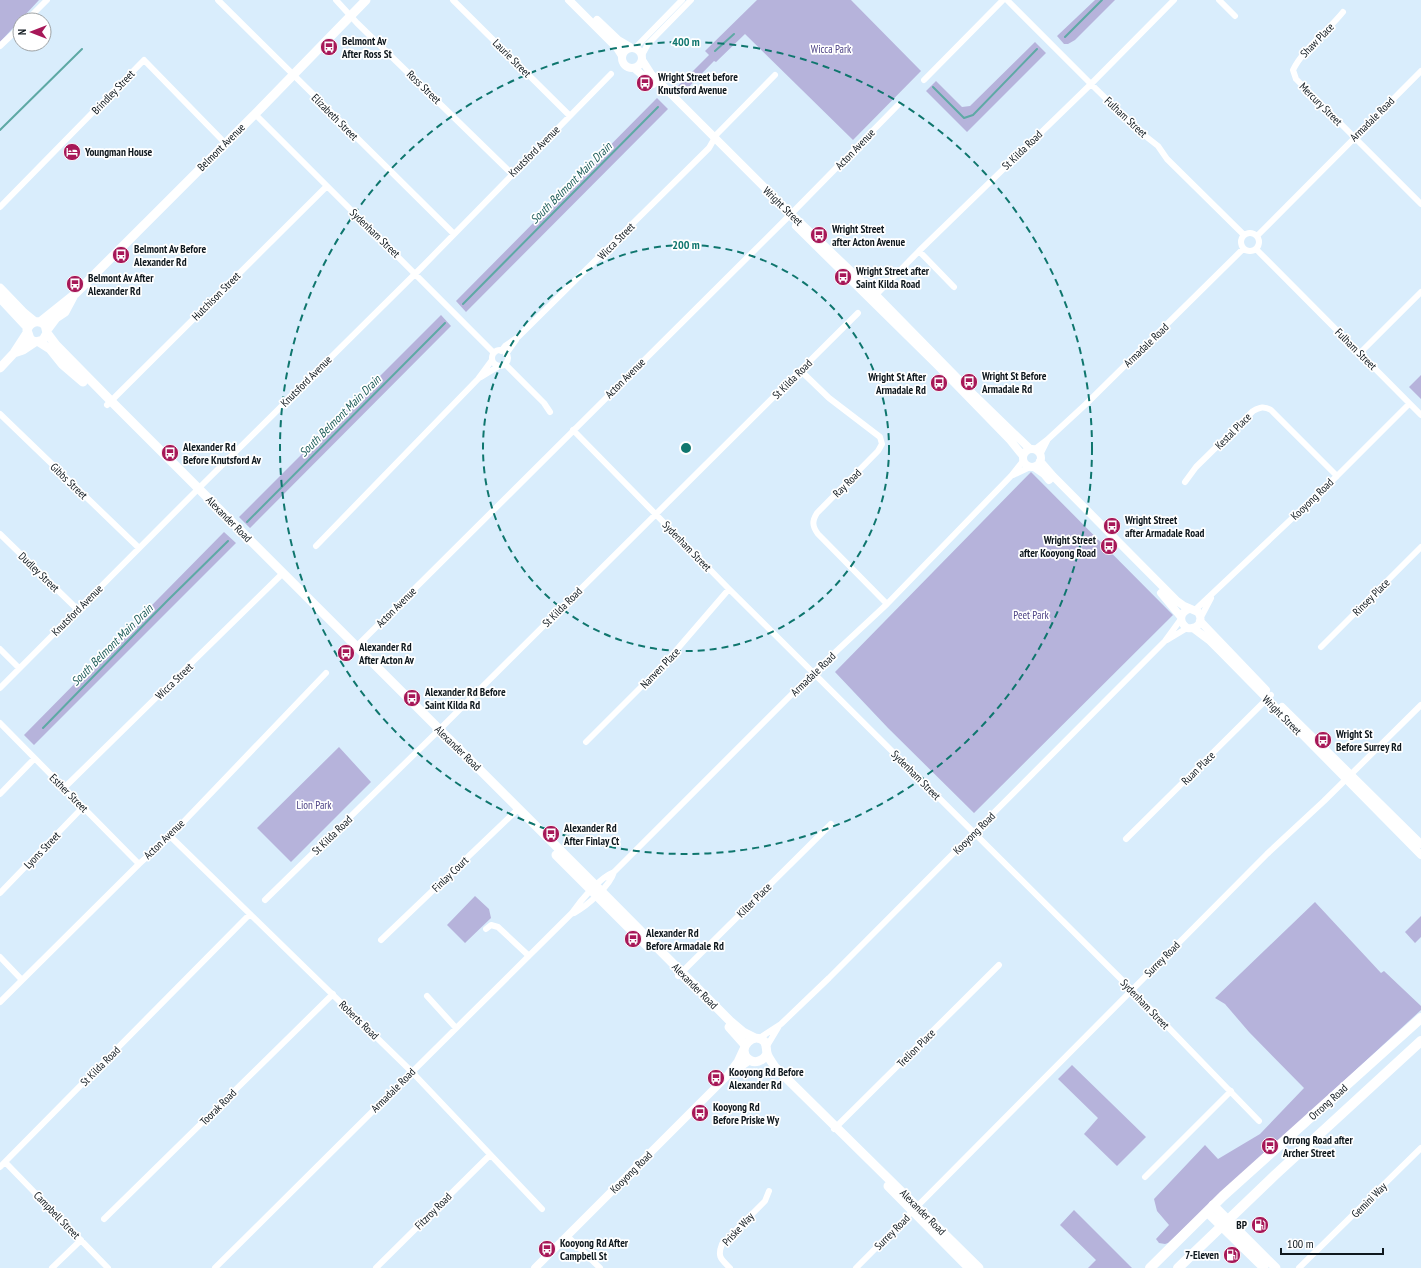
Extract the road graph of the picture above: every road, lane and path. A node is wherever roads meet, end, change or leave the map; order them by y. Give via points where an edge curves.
1 (47, 0) edge
2 (218, 0) edge
3 (336, 0) edge
4 (366, 0) edge
5 (454, 0) edge
6 (569, 0) edge
7 (577, 0) edge
8 (682, 0) edge
9 (691, 0) edge
10 (1003, 0) edge
11 (1007, 0) edge
12 (1174, 0) edge
13 (1219, 0) edge
14 (35, 12) edge
15 (1343, 12) dead end
16 (351, 15) junction
17 (1235, 16) dead end
18 (12, 35) edge
19 (0, 46) edge
20 (633, 47) junction
21 (622, 56) junction
22 (642, 57) junction
23 (634, 68) junction
24 (1293, 70) joint
25 (1421, 71) edge
26 (611, 74) dead end
27 (292, 75) junction
28 (775, 75) dead end
29 (924, 80) dead end
30 (1090, 84) junction
31 (898, 104) dead end
32 (254, 114) junction
33 (570, 116) junction
34 (1354, 137) junction
35 (714, 141) junction
36 (225, 143) junction
37 (512, 174) junction
38 (326, 186) junction
39 (1421, 204) edge
40 (0, 207) edge
41 (789, 216) junction
42 (454, 234) junction
43 (1244, 235) junction
44 (1257, 236) junction
45 (1244, 249) junction
46 (1256, 249) junction
47 (919, 251) junction
48 (415, 273) junction
49 (954, 287) dead end
50 (0, 288) edge
51 (1421, 292) edge
52 (75, 294) junction
53 (0, 298) edge
54 (874, 298) junction
55 (858, 313) dead end
56 (38, 322) junction
57 (28, 330) junction
58 (47, 331) junction
59 (37, 342) junction
60 (504, 352) junction
61 (14, 353) junction
62 (494, 353) junction
63 (1360, 353) junction
64 (492, 360) junction
65 (502, 365) junction
66 (0, 368) edge
67 (801, 371) junction
68 (478, 379) junction
69 (109, 403) junction
70 (1410, 404) junction
71 (550, 412) dead end
72 (0, 414) edge
73 (1421, 415) edge
74 (573, 430) junction
75 (1036, 454) junction
76 (1023, 458) junction
77 (1032, 467) junction
78 (1011, 476) junction
79 (1337, 476) junction
80 (1185, 482) dead end
81 (197, 491) junction
82 (656, 514) junction
83 (0, 534) edge
84 (316, 546) dead end
85 (1421, 547) edge
86 (139, 548) junction
87 (281, 575) junction
88 (729, 589) junction
89 (1214, 593) junction
90 (887, 604) junction
91 (1192, 609) junction
92 (78, 610) junction
93 (1181, 618) junction
94 (1200, 619) junction
95 (1190, 628) junction
96 (1165, 641) junction
97 (1321, 647) dead end
98 (0, 649) edge
99 (354, 649) junction
100 (20, 668) junction
101 (326, 673) dead end
102 (814, 673) junction
103 (0, 688) edge
104 (1269, 697) junction
105 (1421, 705) edge
106 (0, 723) edge
107 (437, 732) junction
108 (586, 742) dead end
109 (34, 759) junction
110 (1348, 777) junction
111 (64, 788) junction
112 (0, 794) edge
113 (83, 807) junction
114 (516, 811) junction
115 (831, 824) dead end
116 (975, 833) junction
117 (170, 836) junction
118 (1126, 840) dead end
119 (1421, 844) edge
120 (1421, 855) edge
121 (139, 864) junction
122 (596, 891) junction
123 (0, 893) edge
124 (265, 900) dead end
125 (250, 914) junction
126 (486, 929) dead end
127 (381, 940) dead end
128 (529, 956) junction
129 (0, 957) edge
130 (999, 965) dead end
131 (680, 974) junction
132 (22, 980) junction
133 (1132, 990) junction
134 (333, 994) junction
135 (426, 996) dead end
136 (0, 1002) edge
137 (1421, 1018) edge
138 (781, 1024) junction
139 (456, 1028) junction
140 (757, 1038) junction
141 (1421, 1041) edge
142 (745, 1047) junction
143 (767, 1049) junction
144 (755, 1061) junction
145 (412, 1072) junction
146 (727, 1076) junction
147 (1230, 1091) junction
148 (1259, 1121) dead end
149 (835, 1128) junction
150 (1421, 1148) edge
151 (490, 1155) junction
152 (2, 1164) edge
153 (1145, 1177) dead end
154 (769, 1191) dead end
155 (1210, 1208) junction
156 (542, 1209) dead end
157 (915, 1209) junction
158 (104, 1219) dead end
159 (1224, 1223) junction
160 (567, 1236) junction
161 (81, 1240) junction
162 (52, 1268) edge
163 (108, 1268) edge
164 (215, 1268) edge
165 (376, 1268) edge
166 (535, 1268) edge
167 (600, 1268) edge
168 (730, 1268) edge
169 (856, 1268) edge
170 (968, 1268) edge
171 (979, 1268) edge
172 (1150, 1268) edge
173 (1178, 1268) edge
174 (1264, 1268) edge
175 (1276, 1268) edge
176 (1299, 1268) edge

1 - 14 street
2 - 27 street, Elizabeth Street
3 - 16 street, Ross Street
4 - 16 main road, Belmont Avenue
5 - 33 street, Laurie Street
6 - 21 street, Wright Street
7 - 20 street, Wright Street via 612,35
8 - 20 street
9 - 22 street via 648,44
10 - 29 street
11 - 30 street, Fulham Street
12 - 30 street, St Kilda Road
13 - 17 street
15 - 24 street, Shaw Place via 1298,61
16 - 27 main road, Belmont Avenue
16 - 37 street, Ross Street
18 - 19 street
20 - 21 street via 625,50
20 - 22 street, Wright Street
21 - 23 street, Wright Street via 625,65
22 - 23 street via 640,65
22 - 35 street, Wright Street via 651,74
23 - 35 street, Wright Street via 646,76
24 - 34 street, Mercury Street via 1296,79
25 - 34 street, Armadale Road
26 - 33 street, Knutsford Avenue
27 - 32 main road, Belmont Avenue
27 - 42 street, Elizabeth Street
28 - 35 street, Wicca Street via 717,134
30 - 43 street, Fulham Street via 1158,146 1167,159
30 - 47 street, St Kilda Road
31 - 41 street, Acton Avenue
32 - 36 main road, Belmont Avenue
32 - 38 street, Sydenham Street
33 - 37 street, Knutsford Avenue
34 - 39 street, Mercury Street
34 - 44 street, Armadale Road
35 - 41 street, Wright Street
35 - 60 street, Wicca Street via 711,147
36 - 40 street, Brindley Street via 144,60
36 - 52 main road, Belmont Avenue
37 - 42 street, Knutsford Avenue
38 - 48 street, Sydenham Street
38 - 69 street, Hutchison Street
41 - 54 street, Wright Street
41 - 74 street, Acton Avenue
42 - 48 street, Knutsford Avenue
43 - 44 street via 1248,233
43 - 45 street via 1240,245
44 - 46 street via 1259,240
45 - 46 street
45 - 75 street, Armadale Road via 1047,440
46 - 63 street, Fulham Street
47 - 49 street
47 - 54 street, St Kilda Road
48 - 62 street, Sydenham Street
48 - 81 street, Knutsford Avenue
50 - 56 main road via 24,313
51 - 63 street
52 - 56 main road, Belmont Avenue
52 - 58 main road, Belmont Avenue via 65,312 56,318
53 - 57 main road
54 - 75 street, Wright Street
54 - 76 street, Wright Street via 1010,440
55 - 67 street, St Kilda Road
56 - 57 main road via 30,325
56 - 58 main road via 45,325
57 - 59 main road via 30,338
57 - 61 main road
58 - 59 main road via 45,338
58 - 69 main road, Alexander Road via 56,345
59 - 61 main road
59 - 69 main road, Alexander Road via 50,349 62,364
60 - 62 street
60 - 65 street via 508,358
61 - 66 main road
62 - 64 street
63 - 70 street, Fulham Street
64 - 65 street via 494,364
64 - 68 street
65 - 68 street
65 - 71 street via 544,403
67 - 82 street, St Kilda Road
67 - 90 street, Ray Road via 880,438 882,444 878,451 817,513 813,527
68 - 84 street
69 - 81 main road, Alexander Road
70 - 73 street, Fulham Street
70 - 79 street, Kooyong Road
72 - 86 street, Gibbs Street
74 - 82 street, Sydenham Street
74 - 99 street, Acton Avenue
75 - 76 street via 1026,452
75 - 77 street via 1038,465
75 - 91 street, Wright Street via 1053,476 1177,601
76 - 77 street via 1026,465
76 - 78 street, Armadale Road
77 - 78 street, Armadale Road
77 - 93 street via 1044,474 1074,504 1166,598
78 - 90 street, Armadale Road
79 - 80 street, Kestal Place via 1271,410 1260,407 1196,467
79 - 89 street, Kooyong Road
81 - 86 street, Knutsford Avenue
81 - 87 main road, Alexander Road
82 - 88 street, Sydenham Street
82 - 107 street, St Kilda Road
83 - 92 street, Dudley Street
85 - 97 street, Rinsey Place
86 - 92 street, Knutsford Avenue
87 - 99 main road, Alexander Road
87 - 111 street, Wicca Street
88 - 102 street, Sydenham Street
88 - 108 street, Nanven Place via 667,661
89 - 91 street, Kooyong Road
89 - 94 street, Kooyong Road
90 - 102 street, Armadale Road
91 - 93 street via 1184,611
91 - 94 street
92 - 100 street, Knutsford Avenue
93 - 95 street via 1183,625
93 - 96 street, Kooyong Road
94 - 95 street via 1198,626
94 - 104 street, Wright Street
95 - 96 street, Kooyong Road
95 - 104 street, Wright Street via 1213,644
96 - 116 street, Kooyong Road
98 - 100 street
99 - 107 main road, Alexander Road
100 - 103 street, Knutsford Avenue
101 - 117 street, Acton Avenue
102 - 116 street, Sydenham Street
102 - 122 street, Armadale Road via 614,872 607,875
104 - 110 street, Wright Street
104 - 118 street, Ruan Place
105 - 110 street, Surrey Road
106 - 109 street, Esther Street
107 - 114 main road, Alexander Road
107 - 124 street, St Kilda Road
109 - 111 street, Esther Street
109 - 112 street
110 - 119 street, Wright Street
110 - 120 street, Wright Street
110 - 133 street, Surrey Road via 1268,852
111 - 113 street, Esther Street
113 - 121 street, Esther Street
113 - 123 street, Lyons Street
114 - 122 main road, Alexander Road
114 - 127 street, Finlay Court
115 - 131 street, Kilter Place
116 - 133 street, Sydenham Street
116 - 138 street, Kooyong Road
117 - 121 street, Acton Avenue
117 - 125 street, Roberts Road
121 - 132 street, Acton Avenue
122 - 128 street, Armadale Road via 582,908 572,913
122 - 131 main road, Alexander Road
125 - 134 street, Roberts Road
125 - 152 street, St Kilda Road
126 - 128 street via 491,925 498,927
128 - 139 street, Armadale Road
129 - 132 street
130 - 149 street, Trelion Place
131 - 140 main road, Alexander Road via 736,1028
131 - 142 main road, Alexander Road
132 - 136 street, Acton Avenue
133 - 147 street, Sydenham Street
133 - 157 street, Surrey Road
134 - 145 street, Roberts Road
134 - 158 street, Toorak Road
135 - 139 street
137 - 155 highway, Orrong Road
138 - 140 street, Kooyong Road
138 - 143 street, Kooyong Road
139 - 145 street, Armadale Road
140 - 142 main road via 749,1040
140 - 143 main road via 764,1042
141 - 159 highway, Orrong Road
142 - 144 main road via 745,1055
142 - 146 street, Kooyong Road
143 - 144 main road via 765,1057
143 - 149 main road, Alexander Road via 775,1066
144 - 146 street, Kooyong Road
144 - 149 main road, Alexander Road via 768,1066
145 - 151 street, Roberts Road
145 - 164 street, Armadale Road
146 - 160 street, Kooyong Road
147 - 148 street, Sydenham Street
147 - 153 street
149 - 157 main road, Alexander Road
150 - 176 street, Gemini Way
151 - 156 street, Roberts Road
151 - 165 street, Fitzroy Road
152 - 161 street, Campbell Street
154 - 168 street, Priske Way via 765,1200 722,1244 720,1258
155 - 159 main road
155 - 172 highway, Orrong Road
157 - 169 street, Surrey Road
157 - 170 main road, Alexander Road
157 - 171 main road, Alexander Road
159 - 173 highway, Orrong Road
159 - 174 main road
159 - 175 main road
160 - 166 street, Kooyong Road
160 - 167 street
161 - 162 street
161 - 163 street, Campbell Street

